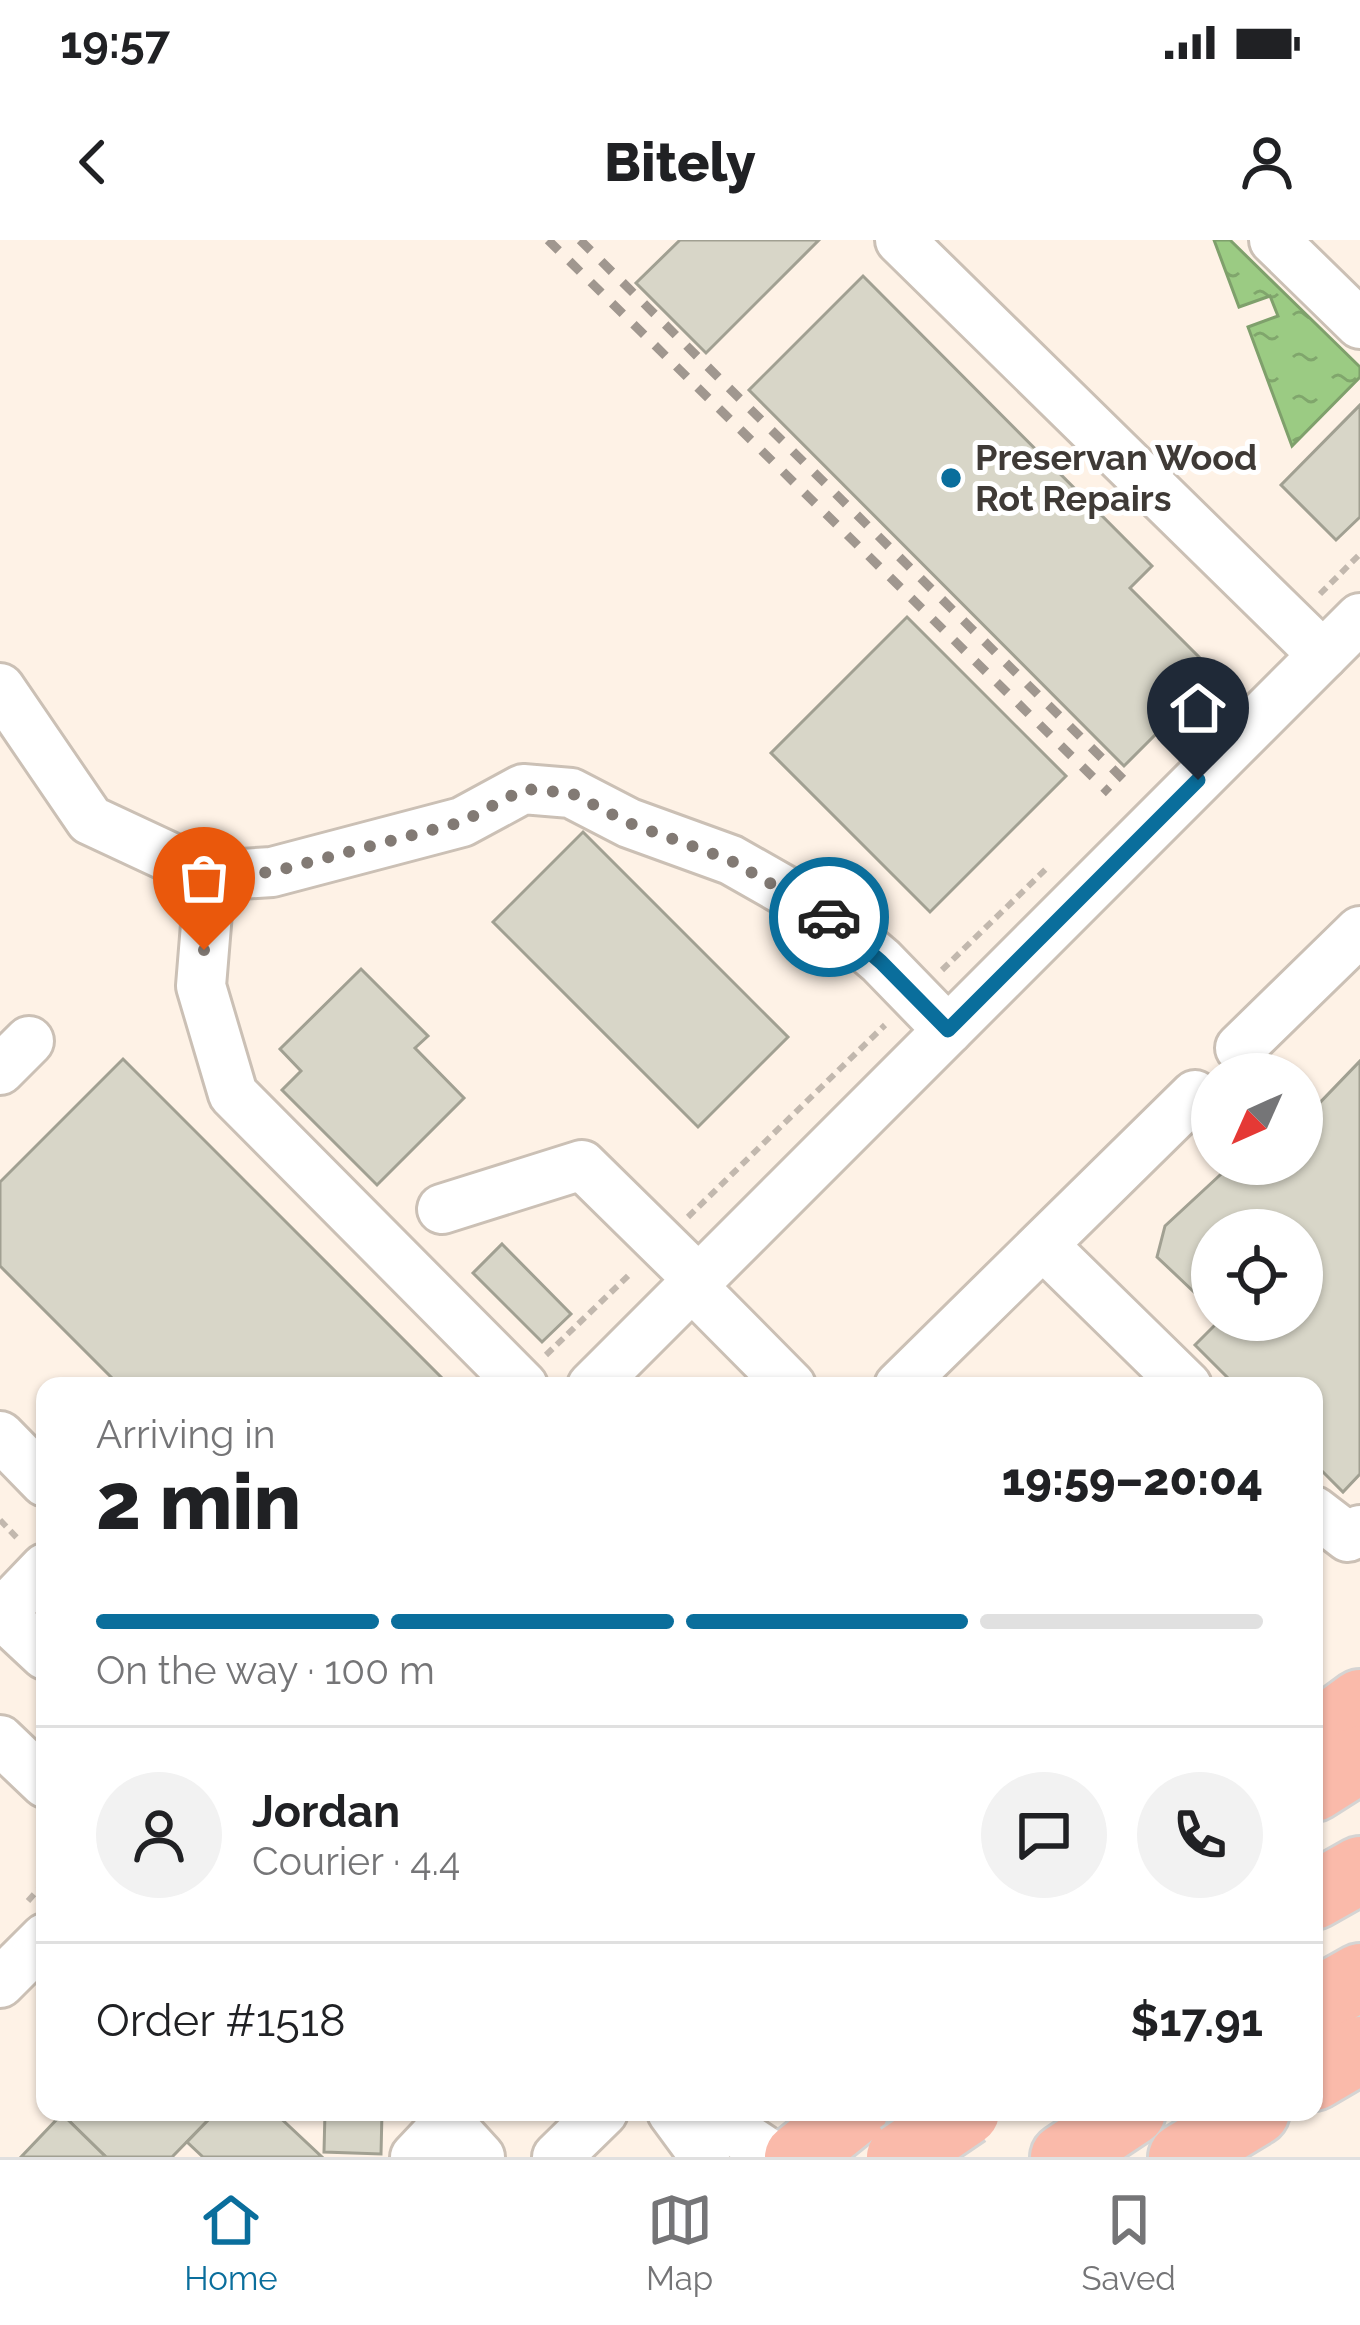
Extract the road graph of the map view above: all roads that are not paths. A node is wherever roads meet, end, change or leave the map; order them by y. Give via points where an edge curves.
1 (899, 240) edge
2 (1274, 240) edge
3 (1360, 324) edge
4 (1340, 606) edge
5 (1323, 656) junction
6 (0, 688) edge
7 (210, 876) junction
8 (1360, 931) edge
9 (948, 1030) junction
10 (1240, 1048) dead end
11 (1191, 1099) edge
12 (442, 1209) dead end
13 (1043, 1244) junction
14 (695, 1282) junction
15 (533, 1372) edge
16 (601, 1377) edge
17 (783, 1377) edge
18 (908, 1377) edge
19 (1178, 1377) edge
20 (0, 1436) edge
21 (36, 1473) edge
22 (1323, 1518) edge
23 (1360, 1530) edge
24 (36, 1577) edge
25 (0, 1615) edge
26 (36, 1647) edge
27 (1360, 1703) edge
28 (1323, 1730) edge
29 (0, 1740) edge
30 (1360, 1755) edge
31 (1323, 1768) edge
32 (36, 1769) edge
33 (1323, 1782) edge
34 (1360, 1870) edge
35 (1323, 1891) edge
36 (1360, 1977) edge
37 (1323, 1998) edge
38 (1360, 2050) edge
39 (1323, 2072) edge
40 (445, 2121) edge
41 (451, 2121) edge
42 (593, 2121) edge
43 (695, 2121) edge
44 (721, 2121) edge
45 (832, 2121) edge
46 (890, 2121) edge
47 (953, 2121) edge
48 (1241, 2121) edge
49 (765, 2148) edge
50 (415, 2157) edge
51 (480, 2157) edge
52 (557, 2157) edge
53 (900, 2157) edge
54 (913, 2157) edge
55 (1182, 2157) edge

1 - 5 street
2 - 3 street
4 - 5 street
5 - 9 street
6 - 7 street via 90,820
7 - 9 street via 272,872 462,822 524,789 571,793 730,860 826,914
7 - 15 street via 201,986 233,1094
8 - 10 street
9 - 14 street
11 - 13 street
12 - 14 street via 582,1165
13 - 18 street
13 - 19 street
14 - 16 street
14 - 17 street
20 - 21 street
22 - 23 street via 1348,1537
24 - 25 street
25 - 26 street
27 - 28 highway
29 - 32 street
30 - 31 highway
30 - 33 highway
34 - 35 highway
36 - 37 highway
38 - 39 highway
40 - 50 street
41 - 51 street
42 - 52 street
43 - 49 street
44 - 49 street
45 - 49 highway
46 - 54 highway
47 - 53 highway, bridge
48 - 55 highway

